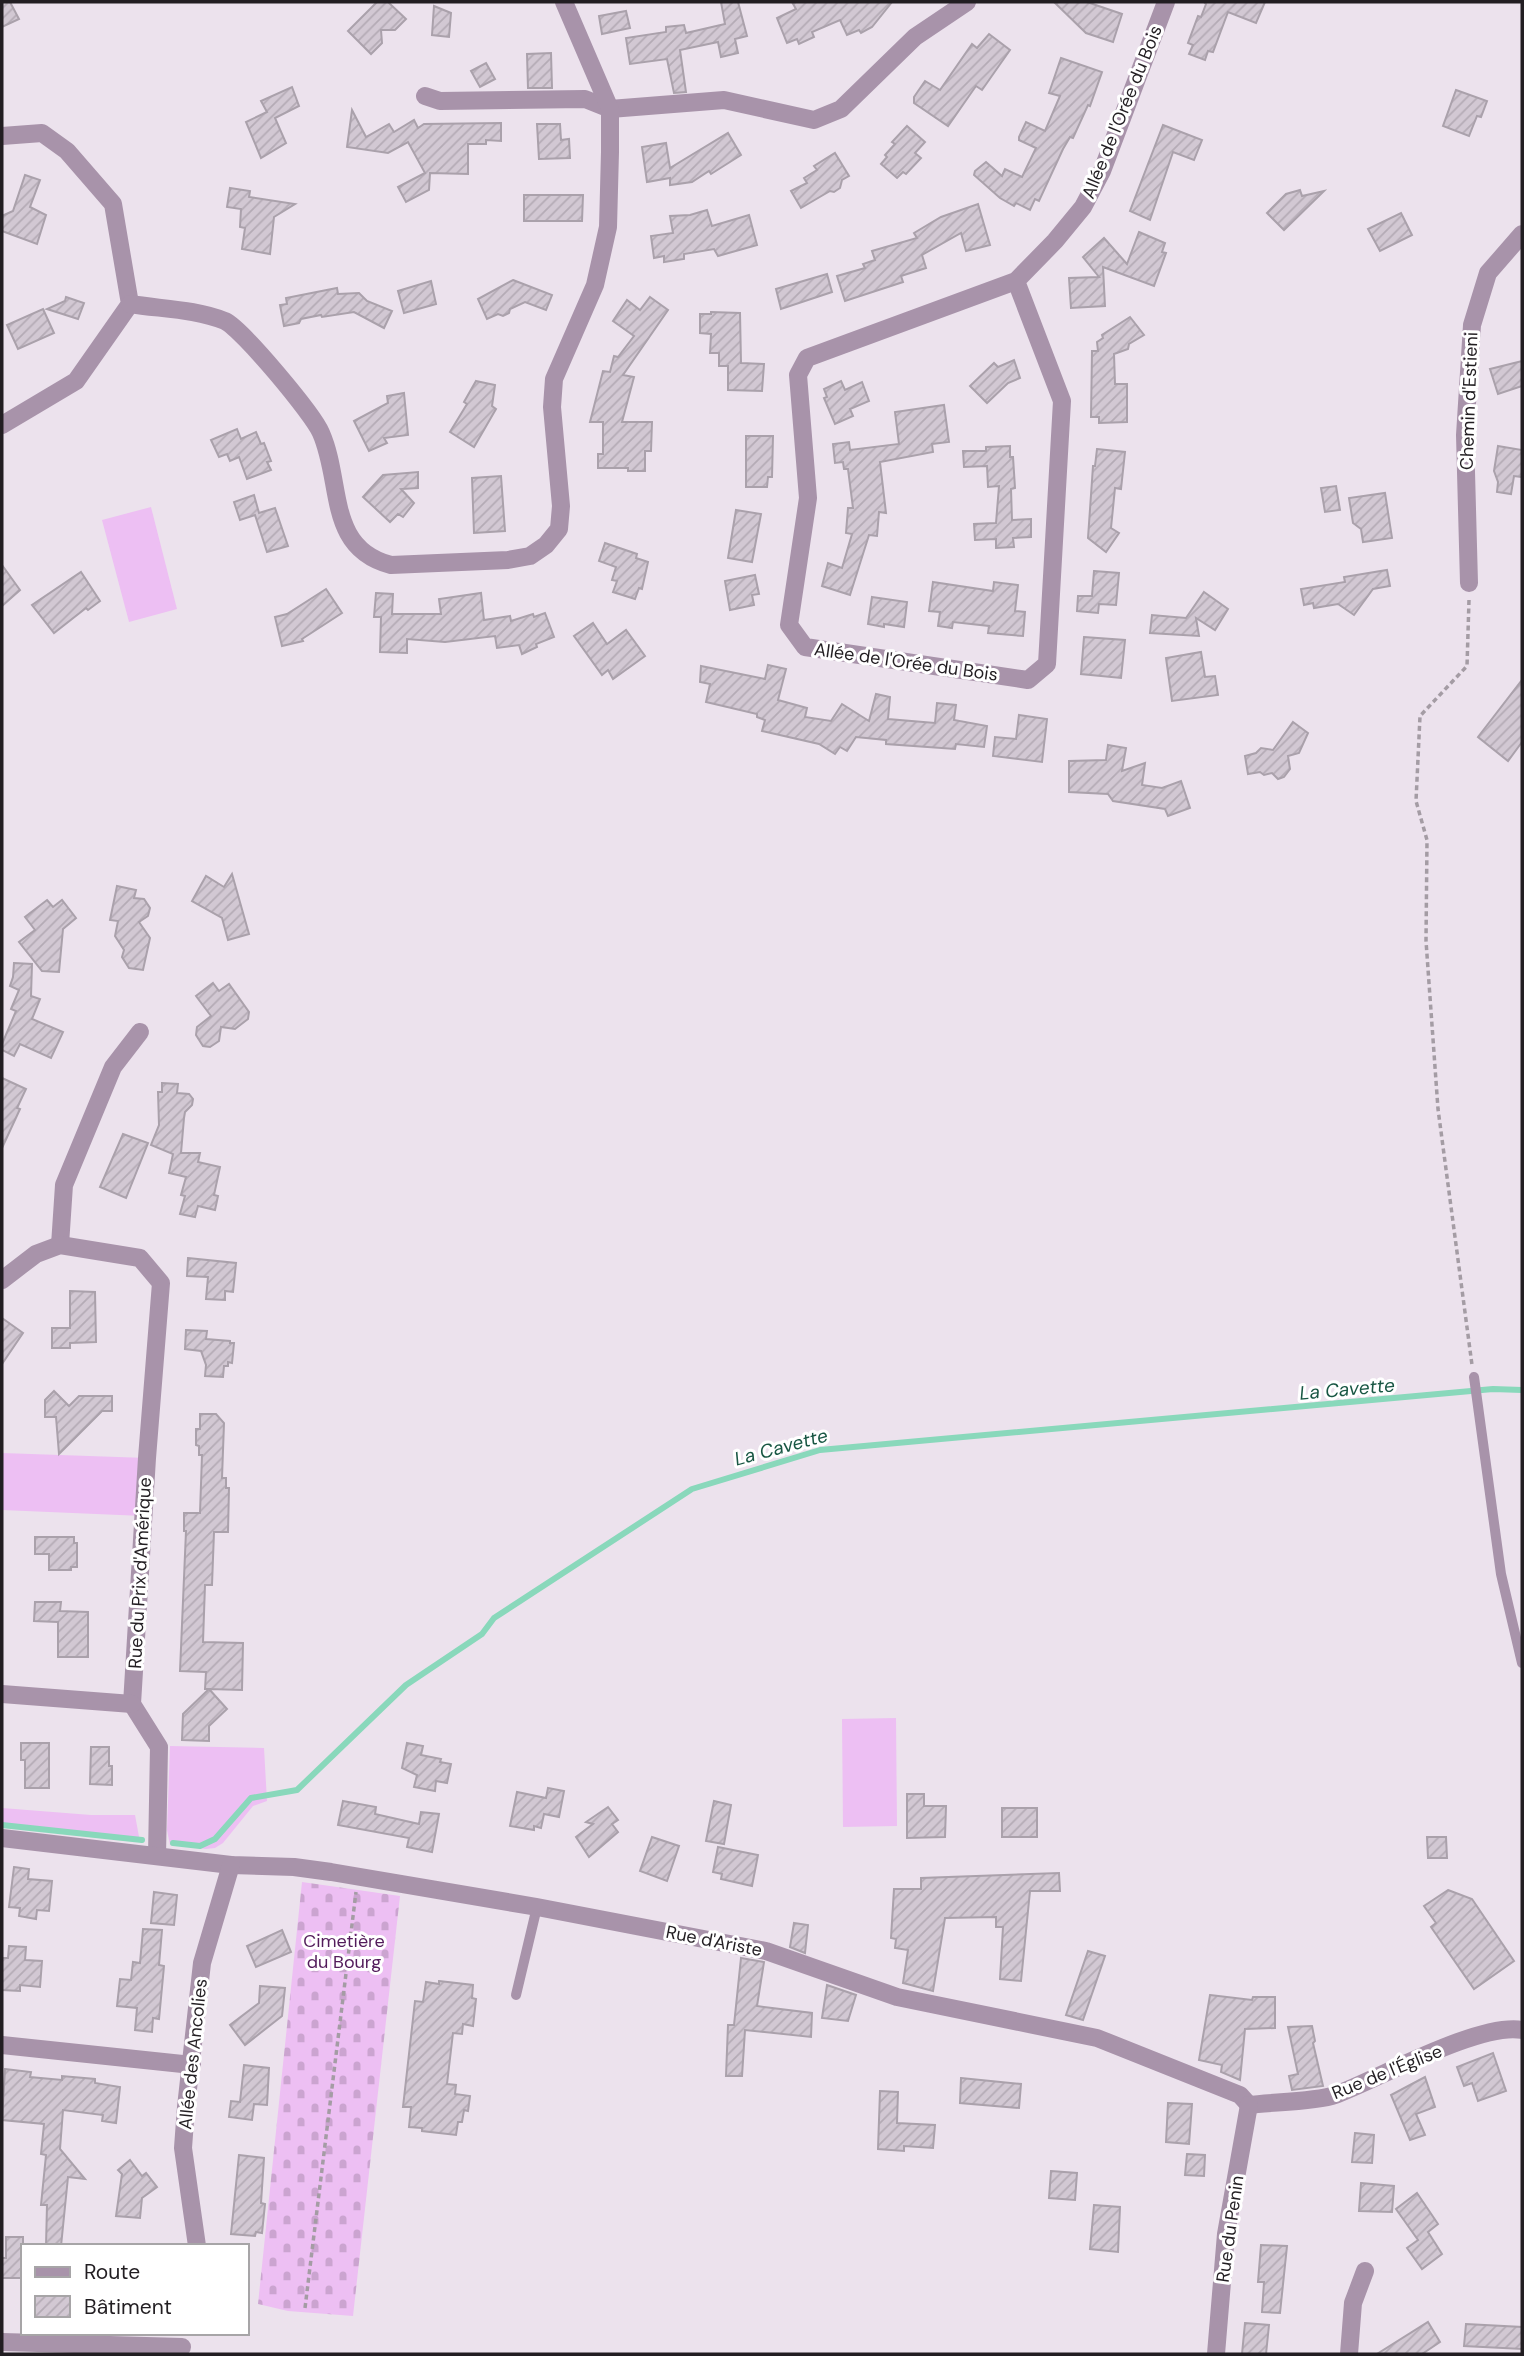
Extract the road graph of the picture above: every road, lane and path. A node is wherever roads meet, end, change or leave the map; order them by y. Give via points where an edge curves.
1 (564, 2) edge
2 (967, 2) edge
3 (1166, 2) edge
4 (425, 96) dead end
5 (610, 109) junction
6 (2, 136) edge
7 (1522, 234) edge
8 (1016, 281) junction
9 (130, 304) junction
10 (2, 425) edge
11 (1469, 583) joint
12 (140, 1032) dead end
13 (60, 1245) junction
14 (2, 1280) edge
15 (1474, 1377) joint
16 (1522, 1663) edge
17 (2, 1694) edge
18 (132, 1704) junction
19 (2, 1838) edge
20 (157, 1856) junction
21 (231, 1865) junction
22 (358, 1876) junction
23 (537, 1907) junction
24 (516, 1995) dead end
25 (1522, 2030) edge
26 (2, 2045) edge
27 (192, 2065) junction
28 (1249, 2105) junction
29 (197, 2244) edge
30 (1366, 2271) dead end
31 (305, 2308) dead end
32 (2, 2342) edge
33 (183, 2345) edge
34 (1216, 2354) edge
35 (1349, 2354) edge

1 - 5 street
2 - 5 street via 915,37 841,108 814,120 724,100
3 - 8 street, Allée de l'Orée du Bois via 1102,171 1083,207
4 - 5 street via 440,100 585,99
5 - 9 street via 608,227 595,285 554,379 559,529 530,556 391,565 374,560 350,539 341,519 320,432 245,336 226,321
6 - 9 street via 42,133 67,151 113,204
7 - 11 street, Chemin d'Estieni via 1488,273 1472,325 1465,435
8 - 8 street, Allée de l'Orée du Bois via 807,358 798,375 808,498 789,625 805,648 1028,680 1047,664 1062,401
9 - 10 street via 76,381
11 - 15 path via 1466,666 1420,716 1416,801 1427,840 1426,941 1438,1109
12 - 13 street via 113,1067 64,1185
13 - 14 street via 36,1254
13 - 18 street, Rue du Prix d'Amérique via 140,1258 160,1283
15 - 16 lane via 1501,1574
17 - 18 street
18 - 20 street via 159,1748
19 - 20 street, Rue d'Ariste
20 - 21 street, Rue d'Ariste
21 - 22 street, Rue d'Ariste
21 - 27 street, Allée des Ancolies via 202,1963
22 - 23 street, Rue d'Ariste
22 - 31 path
23 - 24 lane
23 - 28 street, Rue d'Ariste via 765,1951 897,1997 1097,2038 1240,2095
25 - 28 street, Rue de l'Église via 1498,2030 1442,2049 1332,2096
26 - 27 street
27 - 29 street, Allée des Ancolies via 183,2148
28 - 34 street, Rue du Penin via 1226,2234
30 - 35 street via 1353,2303
32 - 33 street

